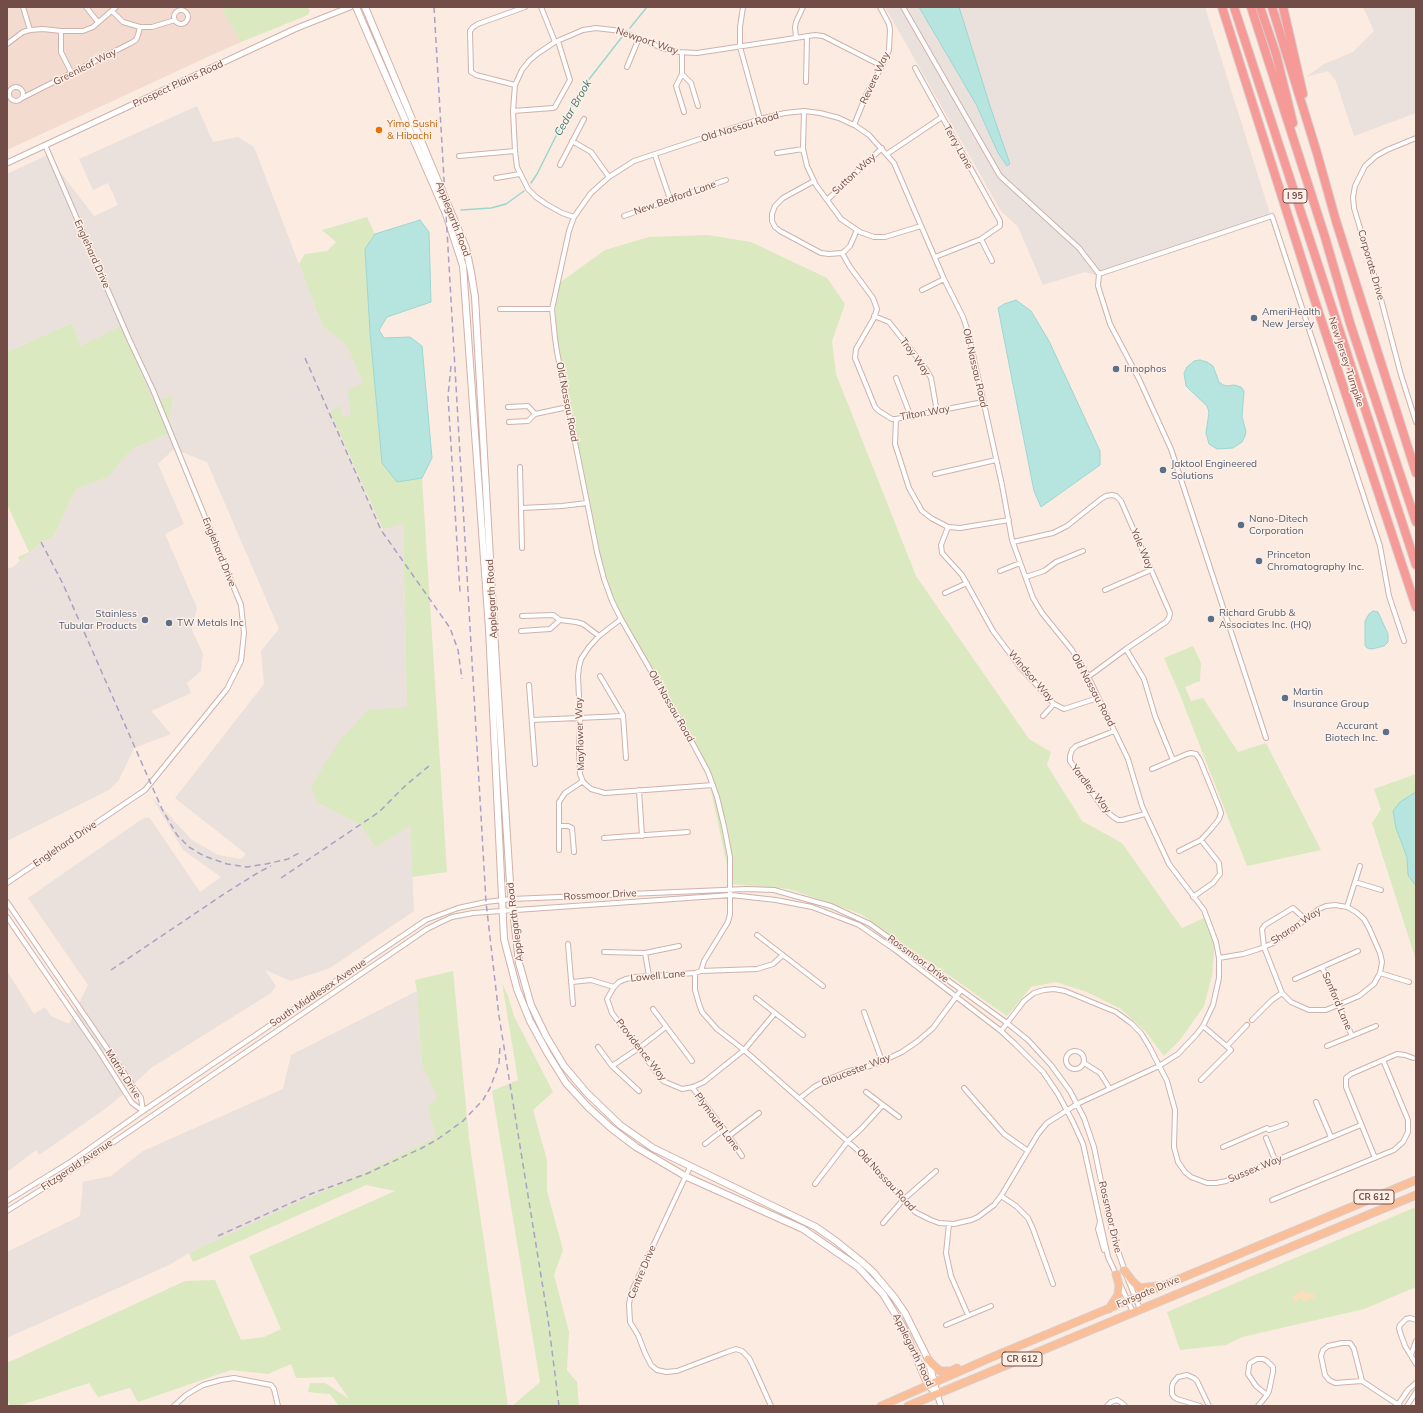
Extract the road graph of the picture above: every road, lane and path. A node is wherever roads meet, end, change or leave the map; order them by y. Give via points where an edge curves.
1 (24, 7) edge
2 (86, 7) edge
3 (116, 7) edge
4 (350, 7) edge
5 (356, 7) edge
6 (365, 7) edge
7 (525, 7) edge
8 (541, 7) edge
9 (743, 7) edge
10 (803, 7) edge
11 (880, 7) edge
12 (903, 7) edge
13 (1222, 7) edge
14 (1234, 7) edge
15 (1251, 7) edge
16 (1260, 7) edge
17 (1272, 7) edge
18 (1283, 7) edge
19 (112, 11) junction
20 (175, 20) dead end
21 (98, 22) junction
22 (140, 27) junction
23 (30, 30) junction
24 (60, 31) junction
25 (806, 36) junction
26 (639, 38) junction
27 (796, 38) junction
28 (556, 42) junction
29 (7, 44) edge
30 (740, 47) junction
31 (682, 53) junction
32 (627, 66) dead end
33 (882, 66) junction
34 (915, 68) dead end
35 (72, 74) junction
36 (682, 74) junction
37 (806, 82) dead end
38 (515, 86) junction
39 (22, 98) dead end
40 (698, 106) dead end
41 (514, 111) junction
42 (684, 112) dead end
43 (804, 112) junction
44 (942, 117) junction
45 (760, 118) junction
46 (584, 119) dead end
47 (854, 125) junction
48 (1416, 138) edge
49 (572, 141) junction
50 (45, 146) junction
51 (882, 148) junction
52 (804, 149) junction
53 (515, 151) junction
54 (778, 153) dead end
55 (1317, 153) junction
56 (655, 154) junction
57 (887, 154) junction
58 (460, 156) dead end
59 (7, 163) edge
60 (560, 165) dead end
61 (520, 174) junction
62 (609, 177) junction
63 (496, 178) dead end
64 (726, 180) dead end
65 (814, 181) junction
66 (670, 199) junction
67 (827, 200) junction
68 (624, 216) dead end
69 (574, 217) junction
70 (921, 226) junction
71 (857, 230) junction
72 (1324, 237) junction
73 (981, 239) junction
74 (842, 253) junction
75 (935, 257) junction
76 (992, 261) dead end
77 (1100, 274) junction
78 (944, 279) junction
79 (922, 290) dead end
80 (500, 309) dead end
81 (552, 310) junction
82 (874, 316) junction
83 (896, 378) dead end
84 (983, 402) junction
85 (508, 407) dead end
86 (568, 407) junction
87 (937, 412) junction
88 (535, 414) junction
89 (911, 417) junction
90 (896, 419) junction
91 (509, 422) dead end
92 (1416, 422) edge
93 (996, 460) junction
94 (520, 467) dead end
95 (1416, 473) edge
96 (935, 474) dead end
97 (587, 503) junction
98 (522, 508) junction
99 (1009, 520) junction
100 (1416, 522) edge
101 (948, 527) junction
102 (1013, 542) junction
103 (522, 548) dead end
104 (1083, 551) dead end
105 (1020, 563) junction
106 (1416, 565) edge
107 (1151, 570) junction
108 (1000, 571) dead end
109 (1026, 577) junction
110 (967, 583) junction
111 (1105, 590) dead end
112 (945, 593) dead end
113 (1416, 607) edge
114 (522, 616) dead end
115 (621, 619) junction
116 (560, 620) junction
117 (521, 631) dead end
118 (599, 636) junction
119 (1404, 642) dead end
120 (1126, 649) junction
121 (600, 676) dead end
122 (1088, 677) junction
123 (529, 684) dead end
124 (1098, 698) junction
125 (1054, 704) junction
126 (624, 716) junction
127 (1043, 716) dead end
128 (580, 719) junction
129 (532, 720) junction
130 (1114, 731) junction
131 (1266, 738) dead end
132 (626, 758) dead end
133 (1173, 760) junction
134 (535, 764) dead end
135 (1152, 769) dead end
136 (583, 781) junction
137 (713, 785) junction
138 (640, 790) junction
139 (1145, 814) junction
140 (559, 826) junction
141 (688, 832) dead end
142 (642, 836) junction
143 (604, 838) dead end
144 (1201, 840) junction
145 (559, 850) dead end
146 (1179, 851) dead end
147 (574, 852) dead end
148 (1360, 866) dead end
149 (1355, 882) junction
150 (7, 883) edge
151 (731, 889) junction
152 (1381, 890) dead end
153 (730, 895) junction
154 (1193, 897) junction
155 (512, 899) junction
156 (503, 900) junction
157 (7, 902) edge
158 (1347, 907) junction
159 (513, 910) junction
160 (13, 911) junction
161 (503, 911) junction
162 (7, 916) edge
163 (1305, 919) junction
164 (757, 935) dead end
165 (568, 944) dead end
166 (679, 946) dead end
167 (1264, 947) junction
168 (1358, 951) dead end
169 (604, 952) dead end
170 (645, 953) junction
171 (783, 955) junction
172 (1219, 958) junction
173 (1322, 967) junction
174 (701, 971) junction
175 (695, 973) junction
176 (1380, 973) junction
177 (649, 976) junction
178 (1295, 979) dead end
179 (572, 982) junction
180 (1409, 982) dead end
181 (823, 986) dead end
182 (614, 987) junction
183 (961, 990) junction
184 (1282, 993) junction
185 (956, 997) junction
186 (756, 998) dead end
187 (574, 1004) dead end
188 (1339, 1005) junction
189 (653, 1009) dead end
190 (864, 1012) dead end
191 (775, 1013) junction
192 (1252, 1020) dead end
193 (1007, 1023) junction
194 (1248, 1025) dead end
195 (1203, 1026) junction
196 (1376, 1026) dead end
197 (666, 1027) junction
198 (1001, 1031) junction
199 (803, 1036) dead end
200 (1352, 1036) junction
201 (1227, 1046) junction
202 (1327, 1046) dead end
203 (598, 1048) dead end
204 (639, 1048) junction
205 (744, 1050) junction
206 (1413, 1058) dead end
207 (1383, 1060) junction
208 (692, 1061) dead end
209 (882, 1061) junction
210 (1084, 1063) junction
211 (612, 1066) junction
212 (1159, 1066) junction
213 (1201, 1080) dead end
214 (692, 1087) junction
215 (964, 1088) dead end
216 (1110, 1089) junction
217 (639, 1091) dead end
218 (866, 1092) dead end
219 (800, 1098) junction
220 (1316, 1102) dead end
221 (1078, 1104) junction
222 (883, 1105) junction
223 (1067, 1109) junction
224 (143, 1111) junction
225 (759, 1113) dead end
226 (899, 1117) dead end
227 (147, 1118) joint
228 (1286, 1124) dead end
229 (1361, 1125) junction
230 (724, 1129) junction
231 (729, 1136) junction
232 (1331, 1137) junction
233 (1266, 1138) dead end
234 (848, 1141) junction
235 (1092, 1141) junction
236 (705, 1144) dead end
237 (1082, 1144) junction
238 (1223, 1147) dead end
239 (1028, 1151) junction
240 (742, 1156) dead end
241 (1375, 1158) junction
242 (1275, 1160) junction
243 (690, 1167) junction
244 (936, 1171) dead end
245 (685, 1176) junction
246 (1416, 1180) edge
247 (815, 1184) dead end
248 (1416, 1195) edge
249 (1001, 1196) junction
250 (903, 1200) junction
251 (1272, 1200) dead end
252 (7, 1201) edge
253 (7, 1211) edge
254 (883, 1223) dead end
255 (1110, 1223) junction
256 (949, 1224) junction
257 (1101, 1224) junction
258 (1124, 1270) junction
259 (1116, 1274) junction
260 (1171, 1283) junction
261 (1053, 1284) dead end
262 (1131, 1300) junction
263 (991, 1306) dead end
264 (1109, 1309) junction
265 (1136, 1311) junction
266 (968, 1315) junction
267 (1416, 1320) edge
268 (946, 1325) dead end
269 (1416, 1341) edge
270 (1411, 1355) junction
271 (990, 1358) junction
272 (928, 1359) junction
273 (1416, 1364) edge
274 (1362, 1381) junction
275 (931, 1384) junction
276 (1416, 1384) edge
277 (1416, 1392) edge
278 (937, 1394) junction
279 (1267, 1395) junction
280 (174, 1406) edge
281 (278, 1406) edge
282 (771, 1406) edge
283 (881, 1406) edge
284 (908, 1406) edge
285 (942, 1406) edge
286 (1107, 1406) edge
287 (1125, 1406) edge
288 (1200, 1406) edge
289 (1209, 1406) edge
290 (1258, 1406) edge
291 (1398, 1406) edge
292 (1407, 1406) edge

1 - 23 street
2 - 21 street
3 - 19 street
4 - 50 street, Prospect Plains Road via 297,28
5 - 156 main road, Applegarth Road via 446,214 463,266 489,629
6 - 155 main road, Applegarth Road via 466,248 471,272 475,298
7 - 38 street via 478,24 470,31 471,72
8 - 28 street
9 - 30 street
10 - 27 street via 796,22
11 - 33 street, Revere Way via 889,24 891,36 889,50
12 - 77 street via 1000,176 1079,248
13 - 113 highway, New Jersey Turnpike / I 95
14 - 106 highway, New Jersey Turnpike / I 95
15 - 72 highway, New Jersey Turnpike / I 95
16 - 72 highway via 1320,211
17 - 55 highway
18 - 55 highway
19 - 21 street
19 - 22 street via 123,22
20 - 22 street via 152,27
21 - 24 street via 83,31
22 - 35 street, Greenleaf Way via 136,40
23 - 24 street
23 - 29 street
24 - 35 street via 61,52
25 - 27 street, Newport Way
25 - 33 street, Newport Way via 822,36
25 - 37 street
26 - 28 street, Newport Way via 621,31 596,28 583,30
26 - 31 street, Newport Way
26 - 32 street
27 - 30 street, Newport Way
28 - 38 street, Newport Way via 529,60
28 - 41 street via 570,80 555,107
30 - 31 street, Newport Way
30 - 45 street
31 - 36 street
33 - 47 street, Revere Way
34 - 44 street, Terry Lane
35 - 39 street, Greenleaf Way
36 - 40 street via 690,83
36 - 42 street via 676,86
38 - 41 street, Newport Way
41 - 53 street, Newport Way
43 - 45 street, Old Nassau Road
43 - 47 street, Old Nassau Road via 820,113
43 - 52 street
44 - 57 street
44 - 73 street, Terry Lane via 1000,221 1000,226
45 - 56 street, Old Nassau Road
46 - 49 street
47 - 51 street, Old Nassau Road
48 - 92 street, Corporate Drive via 1376,156 1365,166 1355,186 1353,197 1354,208
49 - 60 street
49 - 62 street via 591,152
50 - 59 street, Prospect Plains Road
50 - 150 street, Englehard Drive via 152,390 241,605 244,633 240,661 227,688 145,790
51 - 57 street, Old Nassau Road
51 - 67 street, Sutton Way
52 - 54 street
52 - 65 street via 807,166
53 - 58 street
53 - 61 street, Newport Way
55 - 95 highway
56 - 62 street, Old Nassau Road via 634,161
56 - 66 street
57 - 70 street, Old Nassau Road via 894,163
61 - 63 street
61 - 69 street, Newport Way via 536,197 562,213
62 - 69 street, Old Nassau Road via 591,193
64 - 66 street, New Bedford Lane
65 - 67 street
65 - 74 street via 783,198 775,206 772,221 780,231 820,253
66 - 68 street, New Bedford Lane
67 - 71 street via 841,219
69 - 81 street, Old Nassau Road
70 - 71 street via 885,237 874,237
70 - 75 street, Old Nassau Road
71 - 74 street via 850,246
72 - 100 highway, New Jersey Turnpike / I 95
73 - 75 street
73 - 76 street
74 - 82 street via 873,298 877,309
75 - 78 street, Old Nassau Road
77 - 119 street via 1272,216 1380,546 1389,596
77 - 131 street via 1098,286 1110,324 1171,449
78 - 79 street
78 - 84 street, Old Nassau Road via 968,332
80 - 81 street
81 - 86 street, Old Nassau Road
82 - 87 street, Troy Way via 889,322 926,369 931,378
82 - 90 street, Tilton Way via 856,349 855,358 875,407
83 - 89 street
84 - 87 street, Tilton Way
84 - 93 street, Old Nassau Road
85 - 88 street via 528,406
86 - 88 street
86 - 97 street, Old Nassau Road
87 - 89 street, Tilton Way
88 - 91 street via 528,421
89 - 90 street, Tilton Way
90 - 101 street via 895,444 909,488 922,511
93 - 96 street
93 - 99 street, Old Nassau Road
94 - 98 street
97 - 98 street
97 - 115 street, Old Nassau Road via 602,572
98 - 103 street
99 - 101 street via 960,528
99 - 102 street, Old Nassau Road
101 - 110 street, Windsor Way via 941,545 942,553
102 - 105 street, Old Nassau Road
102 - 107 street, Yale Way via 1053,533 1077,519 1101,498 1112,495 1121,501
104 - 109 street via 1056,562 1044,571
105 - 108 street
105 - 109 street, Old Nassau Road
107 - 111 street
107 - 120 street, Yale Way via 1170,613 1169,618 1161,627
109 - 122 street, Old Nassau Road via 1033,598 1042,613 1072,650
110 - 112 street
110 - 125 street, Windsor Way via 993,631 1020,667
114 - 116 street via 553,615
115 - 118 street, Mayflower Way
115 - 137 street, Old Nassau Road via 693,744
116 - 117 street via 550,629
116 - 118 street via 583,624
118 - 128 street, Mayflower Way via 581,659 579,667
120 - 122 street, Yale Way
120 - 133 street via 1144,679 1155,716
121 - 126 street
122 - 124 street, Old Nassau Road
123 - 129 street
124 - 125 street, Windsor Way via 1064,709
124 - 130 street, Old Nassau Road
125 - 127 street
126 - 128 street
126 - 132 street
128 - 129 street
128 - 136 street, Mayflower Way via 580,774
129 - 134 street
130 - 139 street, Old Nassau Road via 1128,759
130 - 139 street, Yardley Way via 1076,746 1072,750 1070,761 1103,808 1112,816 1122,820
133 - 135 street
133 - 144 street via 1191,753 1196,754 1221,813
136 - 138 street, Mayflower Way via 591,789 605,793
136 - 140 street via 565,793 559,802
137 - 138 street, Mayflower Way
137 - 151 street, Old Nassau Road via 729,850
138 - 142 street
139 - 154 street, Old Nassau Road via 1170,864
140 - 145 street
140 - 147 street via 572,828
141 - 142 street
142 - 143 street
144 - 146 street
144 - 154 street via 1219,863 1220,874 1213,883
148 - 149 street
149 - 152 street
149 - 158 street
151 - 153 street, Old Nassau Road
151 - 155 street, Rossmoor Drive
151 - 183 street, Rossmoor Drive via 774,890 831,906 870,924
153 - 159 street, Rossmoor Drive
153 - 174 street, Old Nassau Road via 728,922 704,961
153 - 185 street, Rossmoor Drive via 812,907 859,925
154 - 172 street, Old Nassau Road via 1204,910
155 - 156 street, Rossmoor Drive
155 - 159 main road, Applegarth Road
156 - 161 main road, Applegarth Road
156 - 224 street, South Middlesex Avenue via 458,908 426,920
157 - 160 street, Matrix Drive
158 - 163 street, Sharon Way via 1326,906
158 - 176 street via 1364,919 1369,928 1380,953
159 - 161 street, Rossmoor Drive
159 - 243 main road, Applegarth Road via 519,963 531,1005 564,1066 620,1125 653,1148
160 - 162 street
160 - 224 street, Matrix Drive via 141,1098
161 - 227 street, South Middlesex Avenue via 459,916 428,929
161 - 245 main road, Applegarth Road via 504,939 517,989 530,1020 566,1082 588,1107 636,1147
162 - 224 street, Matrix Drive via 132,1103
163 - 167 street, Sharon Way via 1284,936
163 - 167 street via 1293,908 1265,925 1262,929
164 - 171 street
165 - 179 street
166 - 170 street
167 - 172 street, Sharon Way
167 - 184 street, Sharon Way
168 - 173 street
169 - 170 street
170 - 177 street
171 - 174 street via 773,964 756,969
171 - 181 street
172 - 195 street, Old Nassau Road via 1218,984 1213,1005
173 - 178 street
173 - 188 street, Sanford Lane
174 - 175 street, Lowell Lane
175 - 177 street, Lowell Lane
175 - 205 street, Old Nassau Road via 695,990 702,1012 717,1029
176 - 180 street
176 - 188 street via 1368,990
177 - 182 street, Lowell Lane via 621,981
179 - 182 street via 591,980
179 - 187 street
182 - 204 street, Providence Way via 607,999 610,1009
183 - 185 street, Gloucester Way
183 - 193 street, Rossmoor Drive
184 - 188 street via 1291,1002 1309,1010 1326,1010
184 - 192 street
185 - 198 street, Rossmoor Drive
185 - 209 street, Gloucester Way via 933,1028 918,1041
186 - 191 street
188 - 200 street, Sanford Lane
189 - 197 street
190 - 209 street
191 - 199 street
191 - 205 street
193 - 198 street, Sussex Way
193 - 212 street, Sussex Way via 1024,1001 1034,993 1054,989 1065,991 1116,1012 1131,1023 1141,1033
193 - 221 street, Rossmoor Drive via 1028,1040 1051,1065
194 - 201 street
195 - 201 street
195 - 212 street, Old Nassau Road via 1178,1054
196 - 200 street
197 - 204 street
197 - 208 street
198 - 223 street, Rossmoor Drive via 1043,1072
200 - 202 street
201 - 213 street via 1231,1050
203 - 211 street
204 - 211 street
204 - 214 street, Providence Way via 663,1081 682,1088
205 - 214 street via 704,1082
205 - 219 street, Old Nassau Road
206 - 207 street via 1397,1054
207 - 229 street via 1346,1078 1346,1087
207 - 241 street via 1408,1125 1406,1137 1399,1147
209 - 219 street, Gloucester Way via 829,1079 814,1086
210 - 210 street via 1080,1053 1074,1052 1068,1057 1068,1064 1073,1069
210 - 216 street via 1100,1073
211 - 217 street
212 - 216 street, Old Nassau Road
212 - 242 street, Sussex Way via 1167,1081 1175,1110 1175,1152 1185,1172 1197,1180 1216,1183
214 - 230 street, Plymouth Lane
215 - 239 street via 1004,1134
216 - 221 street, Old Nassau Road
218 - 222 street
219 - 234 street, Old Nassau Road
220 - 232 street
221 - 223 street, Old Nassau Road
221 - 235 street, Rossmoor Drive
222 - 226 street
222 - 234 street
223 - 237 street, Rossmoor Drive
223 - 239 street, Old Nassau Road via 1047,1123
224 - 252 street, Fitzgerald Avenue via 72,1161
225 - 231 street
227 - 253 street, Fitzgerald Avenue via 77,1167
228 - 238 street via 1269,1130 1268,1128
229 - 232 street, Sussex Way
229 - 241 street
230 - 231 street, Plymouth Lane
230 - 236 street
231 - 240 street, Plymouth Lane
232 - 242 street, Sussex Way
233 - 242 street
234 - 247 street
234 - 250 street, Old Nassau Road
235 - 237 street
235 - 255 street, Rossmoor Drive
237 - 257 street, Rossmoor Drive
239 - 249 street, Old Nassau Road
241 - 251 street
243 - 245 street, Centre Drive
243 - 272 main road, Applegarth Road via 816,1226 836,1241 878,1278 905,1313
244 - 250 street
245 - 275 main road, Applegarth Road via 803,1229 858,1267 883,1294 904,1326
245 - 282 street, Centre Drive via 631,1293 630,1322 651,1365 657,1370 677,1372 731,1350 742,1351 749,1358
246 - 260 main road, Forsgate Drive / CR 612
248 - 265 main road, Forsgate Drive / CR 612
249 - 256 street, Old Nassau Road via 978,1217
249 - 261 street via 1028,1218
250 - 254 street
250 - 256 street, Old Nassau Road via 924,1217
255 - 257 street
255 - 258 street, Rossmoor Drive
256 - 266 street via 946,1253 951,1276
257 - 259 street, Rossmoor Drive via 1108,1257
258 - 260 main road via 1140,1288
258 - 262 street, Rossmoor Drive
259 - 262 street, Rossmoor Drive
259 - 264 main road via 1118,1294
260 - 262 main road, Forsgate Drive / CR 612
262 - 264 main road, Forsgate Drive / CR 612
262 - 265 street, Rossmoor Drive
262 - 265 street, Rossmoor Drive
263 - 266 street
264 - 271 main road, Forsgate Drive / CR 612
265 - 278 main road, Forsgate Drive / CR 612
266 - 268 street
267 - 270 street via 1406,1319 1399,1328
269 - 270 street
270 - 273 street
271 - 272 main road via 970,1362 945,1372 937,1369
271 - 275 main road, Forsgate Drive / CR 612
272 - 275 main road, Applegarth Road
274 - 274 street via 1354,1349 1350,1343 1328,1346 1323,1350 1321,1356 1325,1375 1329,1380 1335,1383
274 - 291 street
275 - 278 main road, Applegarth Road
275 - 283 main road, Forsgate Drive / CR 612
276 - 291 street via 1408,1390
277 - 292 street
278 - 284 main road, Forsgate Drive / CR 612
278 - 285 street
279 - 279 street via 1273,1368 1267,1361 1257,1359 1250,1363 1248,1374 1256,1386
279 - 290 street
280 - 281 street via 203,1385 234,1378 271,1385
286 - 287 street via 1117,1400
288 - 289 street via 1174,1397 1172,1387 1178,1377 1187,1375 1194,1378

